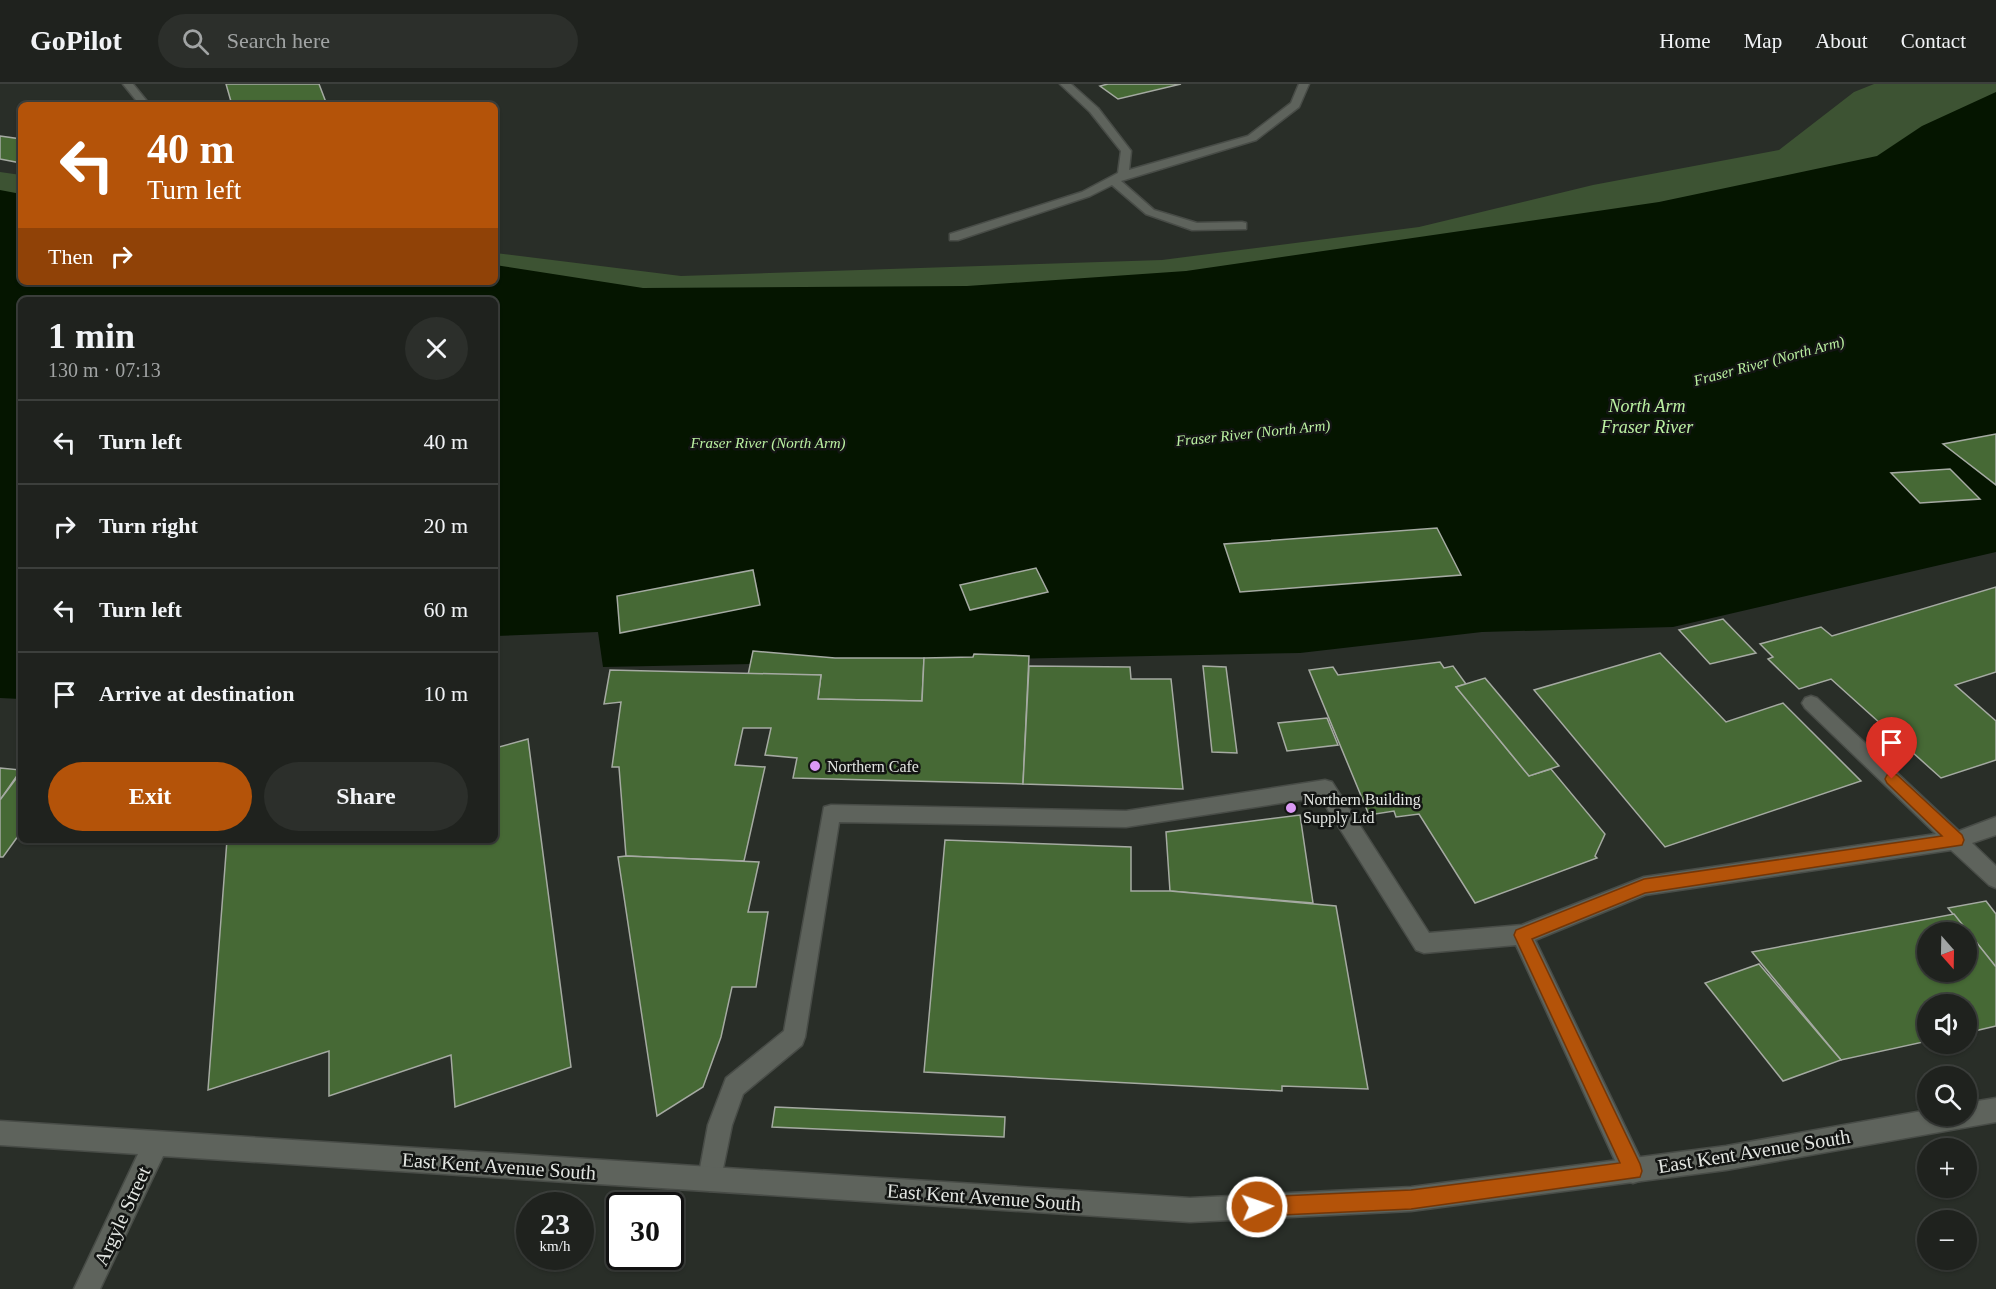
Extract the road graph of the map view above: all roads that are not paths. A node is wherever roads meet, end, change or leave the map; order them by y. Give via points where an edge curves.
1 (128, 84) edge
2 (1065, 84) edge
3 (1304, 84) edge
4 (143, 102) edge
5 (1118, 177) junction
6 (1242, 226) dead end
7 (954, 237) dead end
8 (1811, 703) dead end
9 (1996, 826) edge
10 (1957, 840) junction
11 (1996, 879) edge
12 (1522, 935) junction
13 (1996, 1110) edge
14 (1977, 1114) edge
15 (1917, 1124) edge
16 (0, 1133) edge
17 (156, 1143) junction
18 (1633, 1171) junction
19 (710, 1179) junction
20 (87, 1289) edge

1 - 4 street
2 - 5 street via 1094,110 1126,151
3 - 5 street via 1295,105 1252,138
5 - 6 street via 1150,212 1196,227
5 - 7 street via 1086,194
8 - 10 street
9 - 10 street
10 - 11 street
10 - 12 street via 1644,886
12 - 18 street
12 - 19 street via 1424,943 1325,788 1126,819 831,813 794,1037 734,1086 720,1125
13 - 14 street, East Kent Avenue South
15 - 18 street, East Kent Avenue South
16 - 17 street, East Kent Avenue South
17 - 19 street, East Kent Avenue South
17 - 20 street, Argyle Street
18 - 19 street, East Kent Avenue South via 1411,1199 1190,1210

